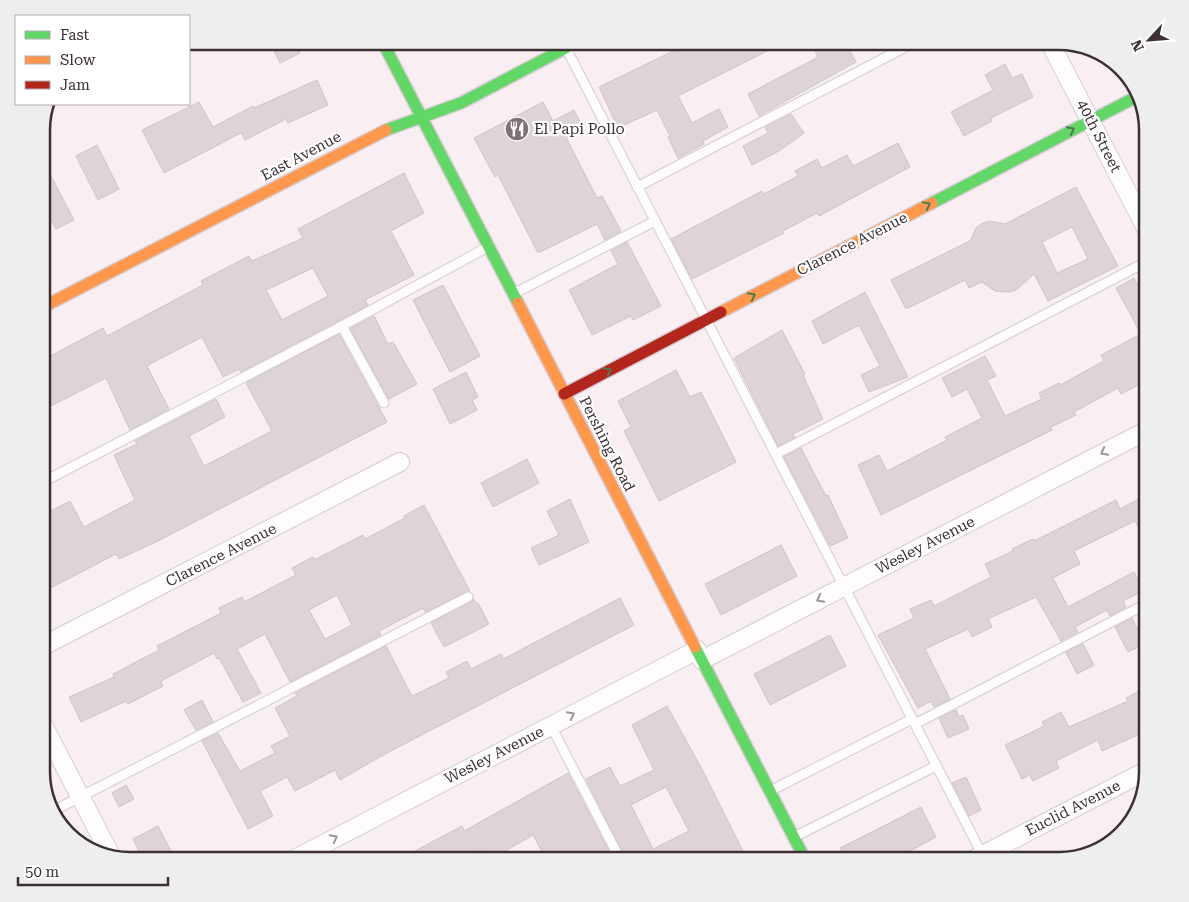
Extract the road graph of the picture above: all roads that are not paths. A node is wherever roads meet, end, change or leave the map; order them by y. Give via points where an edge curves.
1 (387, 50) edge
2 (555, 50) edge
3 (567, 50) edge
4 (900, 50) edge
5 (1055, 50) edge
6 (1132, 99) edge
7 (421, 117) junction
8 (1090, 120) junction
9 (637, 186) junction
10 (1139, 215) edge
11 (655, 222) junction
12 (489, 247) junction
13 (1139, 266) edge
14 (513, 294) junction
15 (50, 304) edge
16 (706, 320) junction
17 (342, 326) junction
18 (564, 394) junction
19 (384, 403) dead end
20 (1139, 435) edge
21 (776, 454) junction
22 (400, 462) dead end
23 (50, 479) edge
24 (844, 587) junction
25 (468, 597) dead end
26 (1139, 607) edge
27 (50, 642) edge
28 (699, 655) junction
29 (914, 722) junction
30 (551, 726) junction
31 (50, 738) edge
32 (936, 766) junction
33 (1139, 775) edge
34 (770, 791) junction
35 (81, 797) junction
36 (59, 808) edge
37 (793, 837) junction
38 (107, 849) edge
39 (308, 852) edge
40 (616, 852) edge
41 (801, 852) edge
42 (977, 852) edge
43 (993, 852) edge

1 - 7 street, Pershing Road
2 - 7 street, East Avenue via 461,102
3 - 9 lane
4 - 9 lane
5 - 8 street, 40th Street
6 - 8 street, Clarence Avenue
7 - 12 street, Pershing Road
7 - 15 street, East Avenue via 375,134
8 - 10 street, 40th Street
16 -> 8 street, Clarence Avenue
9 - 11 lane
11 - 14 lane
11 - 16 lane
12 - 14 street, Pershing Road
12 - 17 lane
13 - 21 lane
14 - 18 street, Pershing Road
18 -> 16 street, Clarence Avenue
16 - 21 lane
17 - 19 lane
17 - 23 lane
18 - 28 street, Pershing Road
20 -> 24 street, Wesley Avenue
21 - 24 lane
22 - 27 street, Clarence Avenue
24 -> 28 street, Wesley Avenue
24 - 29 lane
25 - 35 lane
26 - 29 lane
30 -> 28 street, Wesley Avenue
28 - 34 street, Pershing Road
29 - 32 lane
29 - 34 lane
39 -> 30 street, Wesley Avenue
30 - 40 lane
31 - 35 street
32 - 37 lane
32 - 42 lane
33 - 43 street, Euclid Avenue
34 - 37 street, Pershing Road
35 - 36 lane
35 - 38 street
37 - 41 street, Pershing Road

